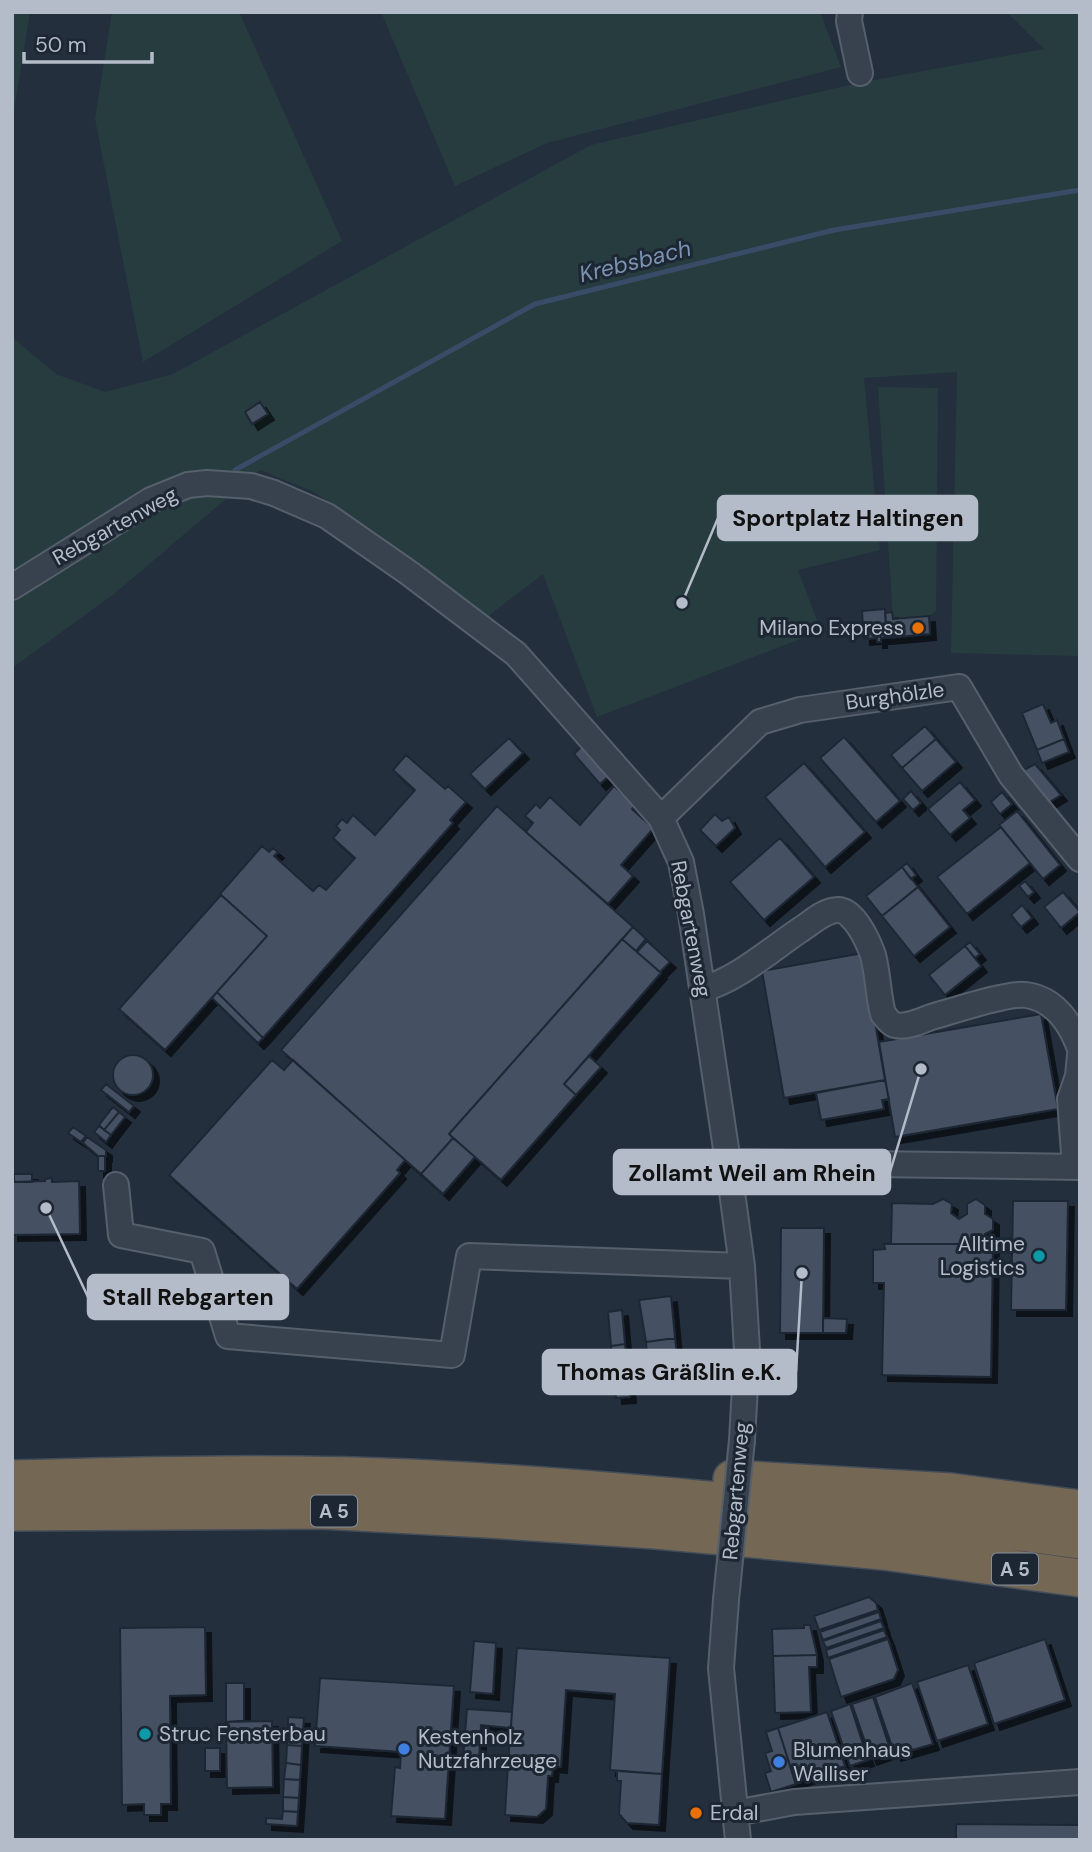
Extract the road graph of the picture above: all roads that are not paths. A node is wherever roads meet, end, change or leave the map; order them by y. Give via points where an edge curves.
1 (850, 12) edge
2 (860, 73) dead end
3 (12, 587) edge
4 (661, 818) junction
5 (1080, 859) edge
6 (703, 989) junction
7 (1080, 1049) edge
8 (1080, 1055) edge
9 (728, 1161) junction
10 (1078, 1167) edge
11 (117, 1185) dead end
12 (741, 1266) junction
13 (12, 1479) edge
14 (1080, 1489) edge
15 (626, 1492) junction
16 (951, 1492) junction
17 (1080, 1510) edge
18 (12, 1512) edge
19 (1080, 1540) edge
20 (950, 1559) junction
21 (1080, 1578) edge
22 (1080, 1604) edge
23 (1080, 1782) edge
24 (735, 1813) junction
25 (738, 1840) edge

1 - 2 street
3 - 4 street, Rebgartenweg via 151,500 188,485 251,486 274,493 327,516 516,654
4 - 5 street, Burghölzle via 760,722 800,710 959,687 1011,775
4 - 6 street, Rebgartenweg via 681,862
6 - 7 street via 728,979 820,917 838,910 853,918 867,942 883,1014 896,1025 1025,995 1061,1013
6 - 9 street, Rebgartenweg
8 - 10 street via 1070,1099
9 - 10 street
9 - 12 street, Rebgartenweg
11 - 12 street via 121,1235 202,1251 228,1336 452,1355 469,1256
12 - 24 street, Rebgartenweg, bridge via 747,1350 721,1668
13 - 15 highway, A 5 via 227,1475 428,1479
14 - 16 highway via 976,1483
15 - 16 highway via 688,1476
15 - 19 highway, A 5
16 - 17 highway
18 - 20 highway, A 5 via 321,1510 404,1514 655,1530
20 - 21 highway, A 5
20 - 22 highway via 1000,1588
23 - 24 street via 794,1802
24 - 25 street, Rebgartenweg

